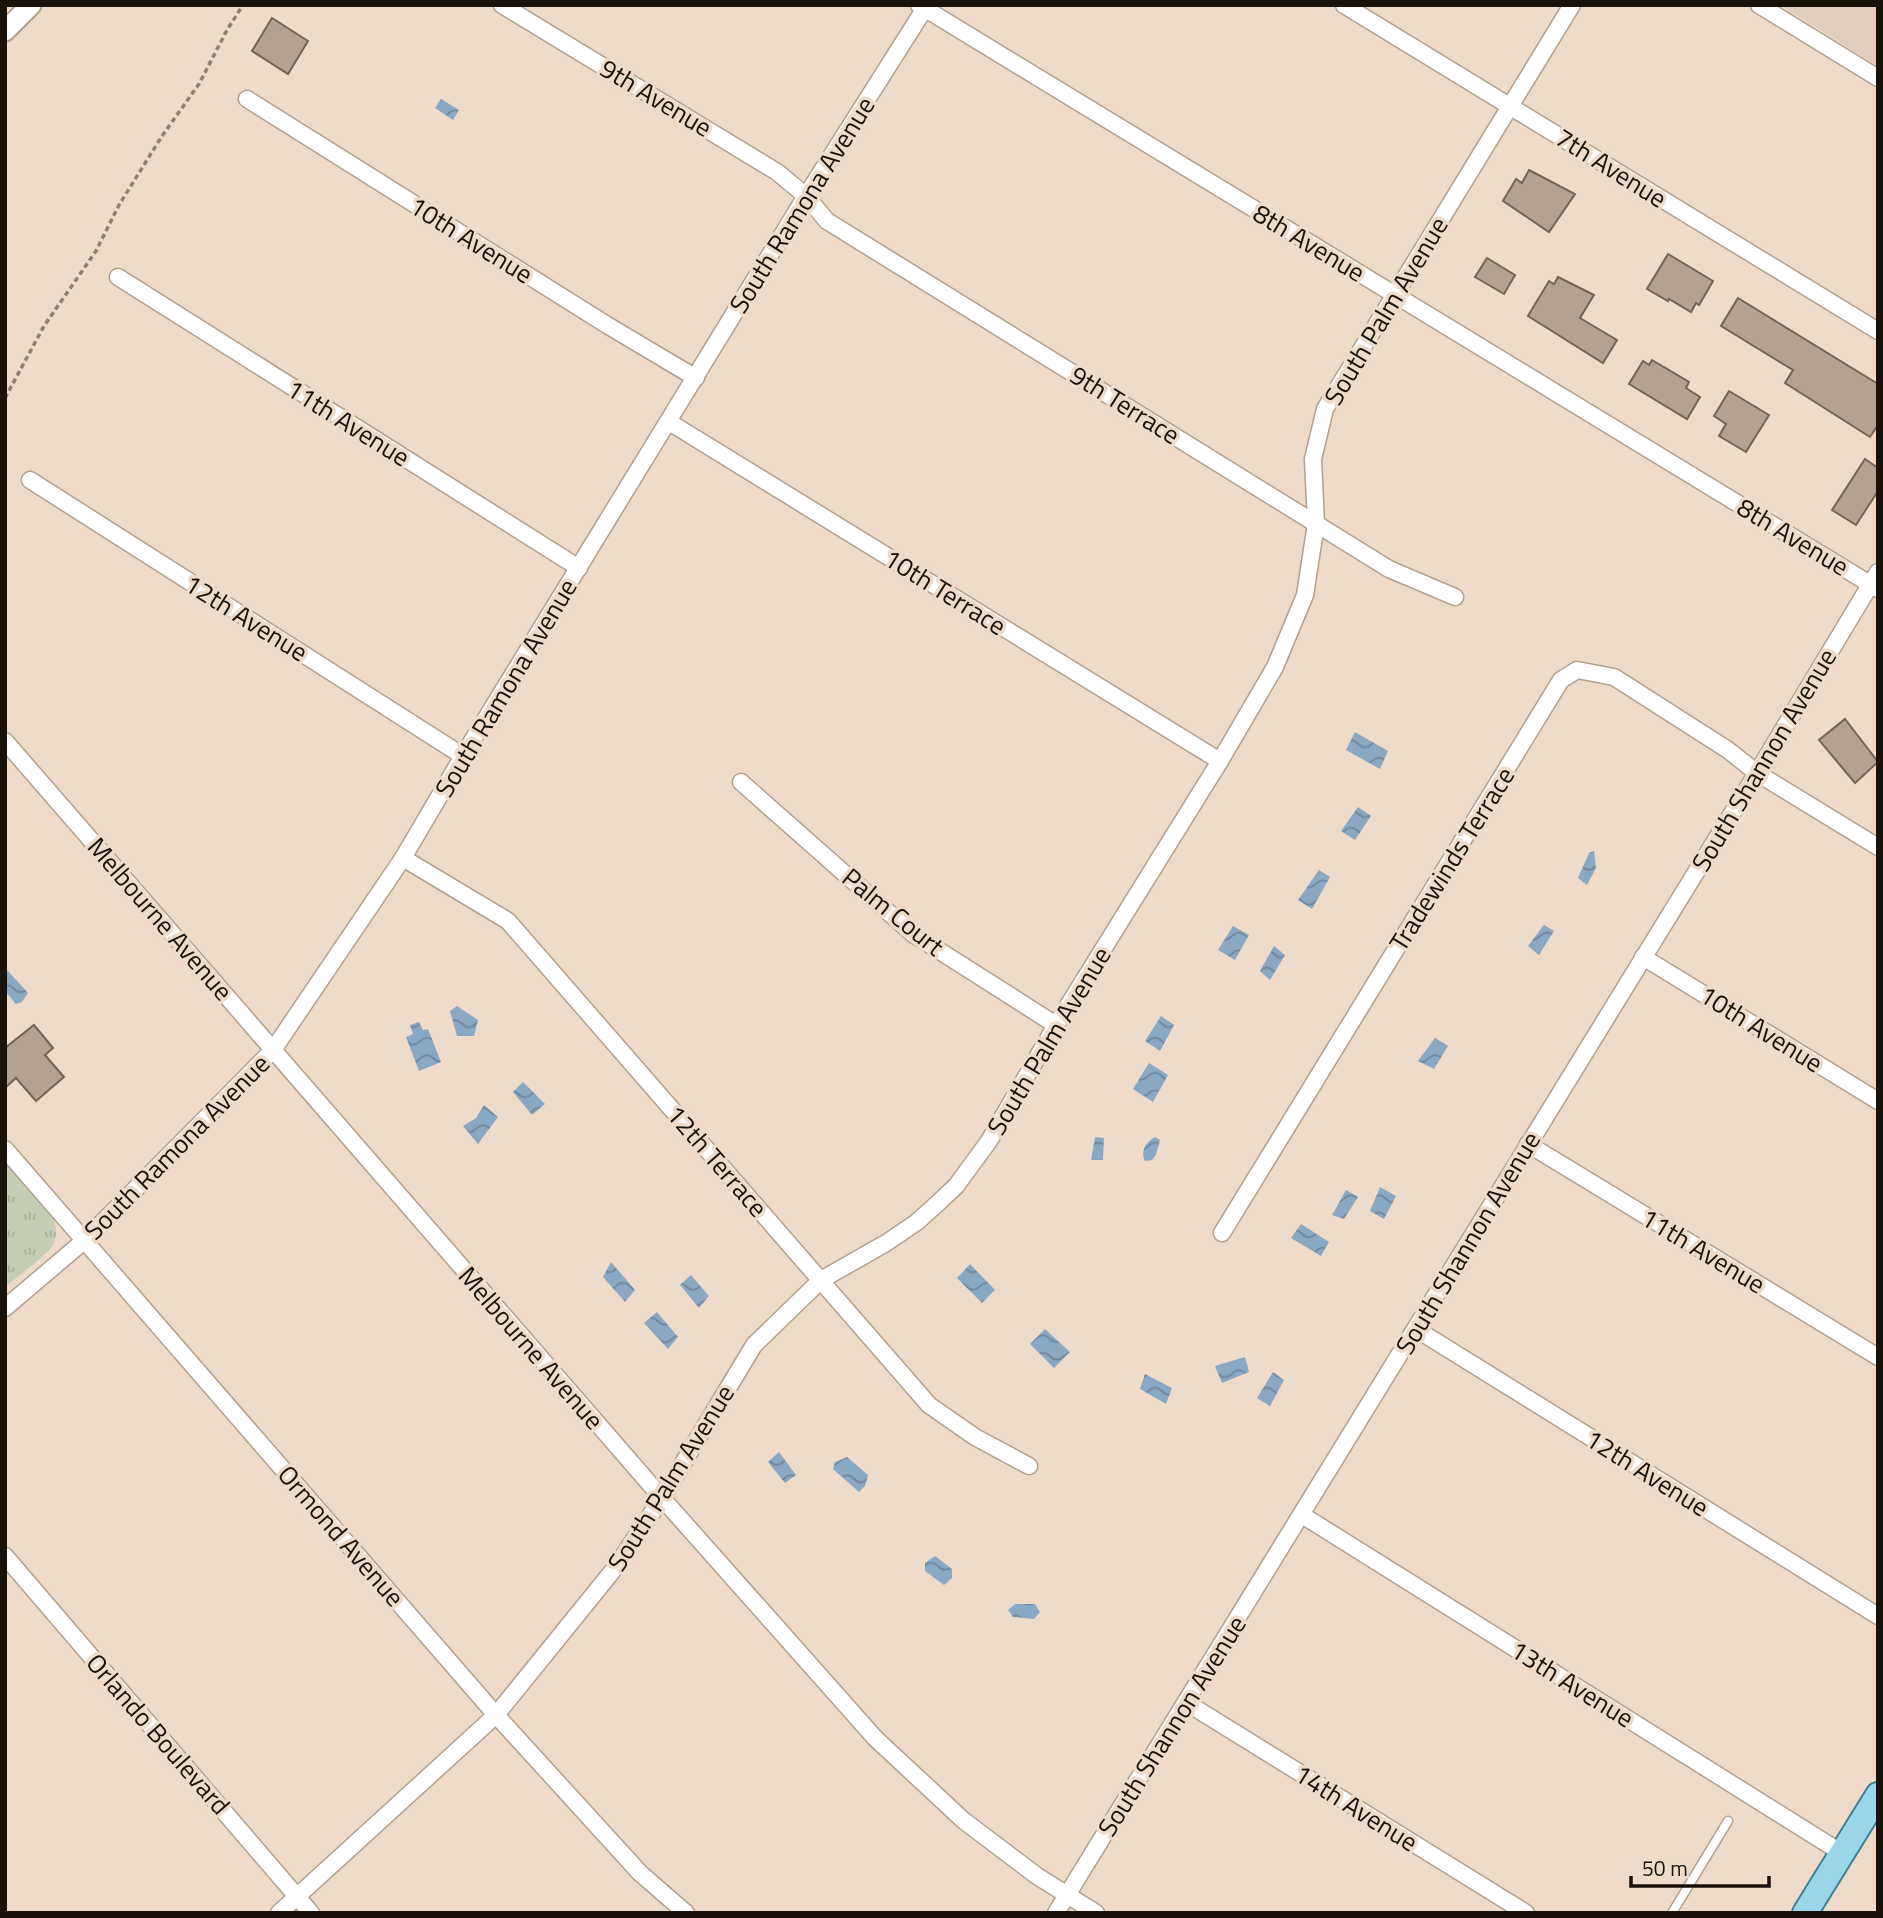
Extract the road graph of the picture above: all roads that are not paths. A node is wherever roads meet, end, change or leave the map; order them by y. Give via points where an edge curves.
1 (32, 5) edge
2 (502, 5) edge
3 (1344, 5) edge
4 (1572, 5) edge
5 (1759, 5) edge
6 (924, 6) edge
7 (5, 30) edge
8 (1878, 78) edge
9 (247, 99) dead end
10 (1510, 106) junction
11 (806, 196) junction
12 (118, 277) dead end
13 (1396, 296) junction
14 (1878, 331) edge
15 (696, 378) junction
16 (669, 422) junction
17 (30, 481) dead end
18 (1316, 524) junction
19 (579, 568) junction
20 (1875, 582) edge
21 (1455, 597) dead end
22 (5, 741) edge
23 (463, 756) junction
24 (1220, 761) junction
25 (1757, 774) junction
26 (741, 782) dead end
27 (1878, 847) edge
28 (403, 858) junction
29 (1643, 957) junction
30 (1056, 1025) junction
31 (273, 1050) junction
32 (1878, 1101) edge
33 (1528, 1144) junction
34 (5, 1149) edge
35 (1222, 1233) dead end
36 (85, 1240) junction
37 (821, 1280) junction
38 (5, 1308) edge
39 (1416, 1329) junction
40 (1878, 1357) edge
41 (1029, 1466) dead end
42 (662, 1498) junction
43 (1302, 1515) junction
44 (5, 1556) edge
45 (1878, 1616) edge
46 (1187, 1703) junction
47 (496, 1715) junction
48 (1878, 1795) edge
49 (1728, 1821) dead end
50 (1842, 1853) junction
51 (1067, 1895) junction
52 (297, 1897) junction
53 (279, 1913) edge
54 (311, 1913) edge
55 (686, 1913) edge
56 (1056, 1913) edge
57 (1096, 1913) edge
58 (1526, 1913) edge
59 (1672, 1913) edge
60 (1805, 1913) edge

1 - 7 street
2 - 11 street, 9th Avenue via 778,172
3 - 10 street, 7th Avenue
4 - 10 street, South Palm Avenue
5 - 8 street
6 - 11 street, South Ramona Avenue
6 - 13 street, 8th Avenue
9 - 15 street, 10th Avenue
10 - 13 street, South Palm Avenue
10 - 14 street, 7th Avenue
11 - 15 street, South Ramona Avenue
11 - 18 street, 9th Terrace via 827,222
12 - 19 street, 11th Avenue
13 - 18 street, South Palm Avenue via 1325,409 1313,459
13 - 20 street, 8th Avenue
15 - 16 street, South Ramona Avenue
16 - 19 street, South Ramona Avenue
16 - 24 street, 10th Terrace
17 - 23 street, 12th Avenue
18 - 21 street, 9th Terrace via 1390,569
18 - 24 street, South Palm Avenue via 1306,595 1275,667
19 - 23 street, South Ramona Avenue
20 - 25 street, South Shannon Avenue
22 - 31 street, Melbourne Avenue
23 - 28 street, South Ramona Avenue
24 - 30 street, South Palm Avenue
25 - 27 street
25 - 29 street, South Shannon Avenue
25 - 35 street, Tradewinds Terrace via 1728,750 1614,677 1577,670 1561,680
26 - 30 street, Palm Court via 913,934
28 - 31 street, South Ramona Avenue
28 - 37 street, 12th Terrace via 508,921
29 - 32 street, 10th Avenue
29 - 33 street, South Shannon Avenue
30 - 37 street, South Palm Avenue via 989,1141 956,1186 917,1222
31 - 36 street, South Ramona Avenue
31 - 42 street, Melbourne Avenue
33 - 39 street, South Shannon Avenue
33 - 40 street, 11th Avenue
34 - 36 street, Ormond Avenue
36 - 38 street, South Ramona Avenue
36 - 47 street, Ormond Avenue
37 - 41 street, 12th Terrace via 929,1405
37 - 42 street, South Palm Avenue via 754,1345
39 - 43 street, South Shannon Avenue
39 - 45 street, 12th Avenue
42 - 47 street, South Palm Avenue via 615,1568
42 - 51 street, Melbourne Avenue via 901,1764 963,1820
43 - 46 street, South Shannon Avenue
43 - 50 street, 13th Avenue
44 - 52 street, Orlando Boulevard
46 - 51 street, South Shannon Avenue
46 - 58 street, 14th Avenue
47 - 52 street, South Palm Avenue
47 - 55 street, Ormond Avenue via 640,1873
48 - 50 main road
49 - 59 lane
50 - 60 main road
51 - 56 street, South Shannon Avenue
51 - 57 street, Melbourne Avenue
52 - 53 street, South Palm Avenue
52 - 54 street, Orlando Boulevard

